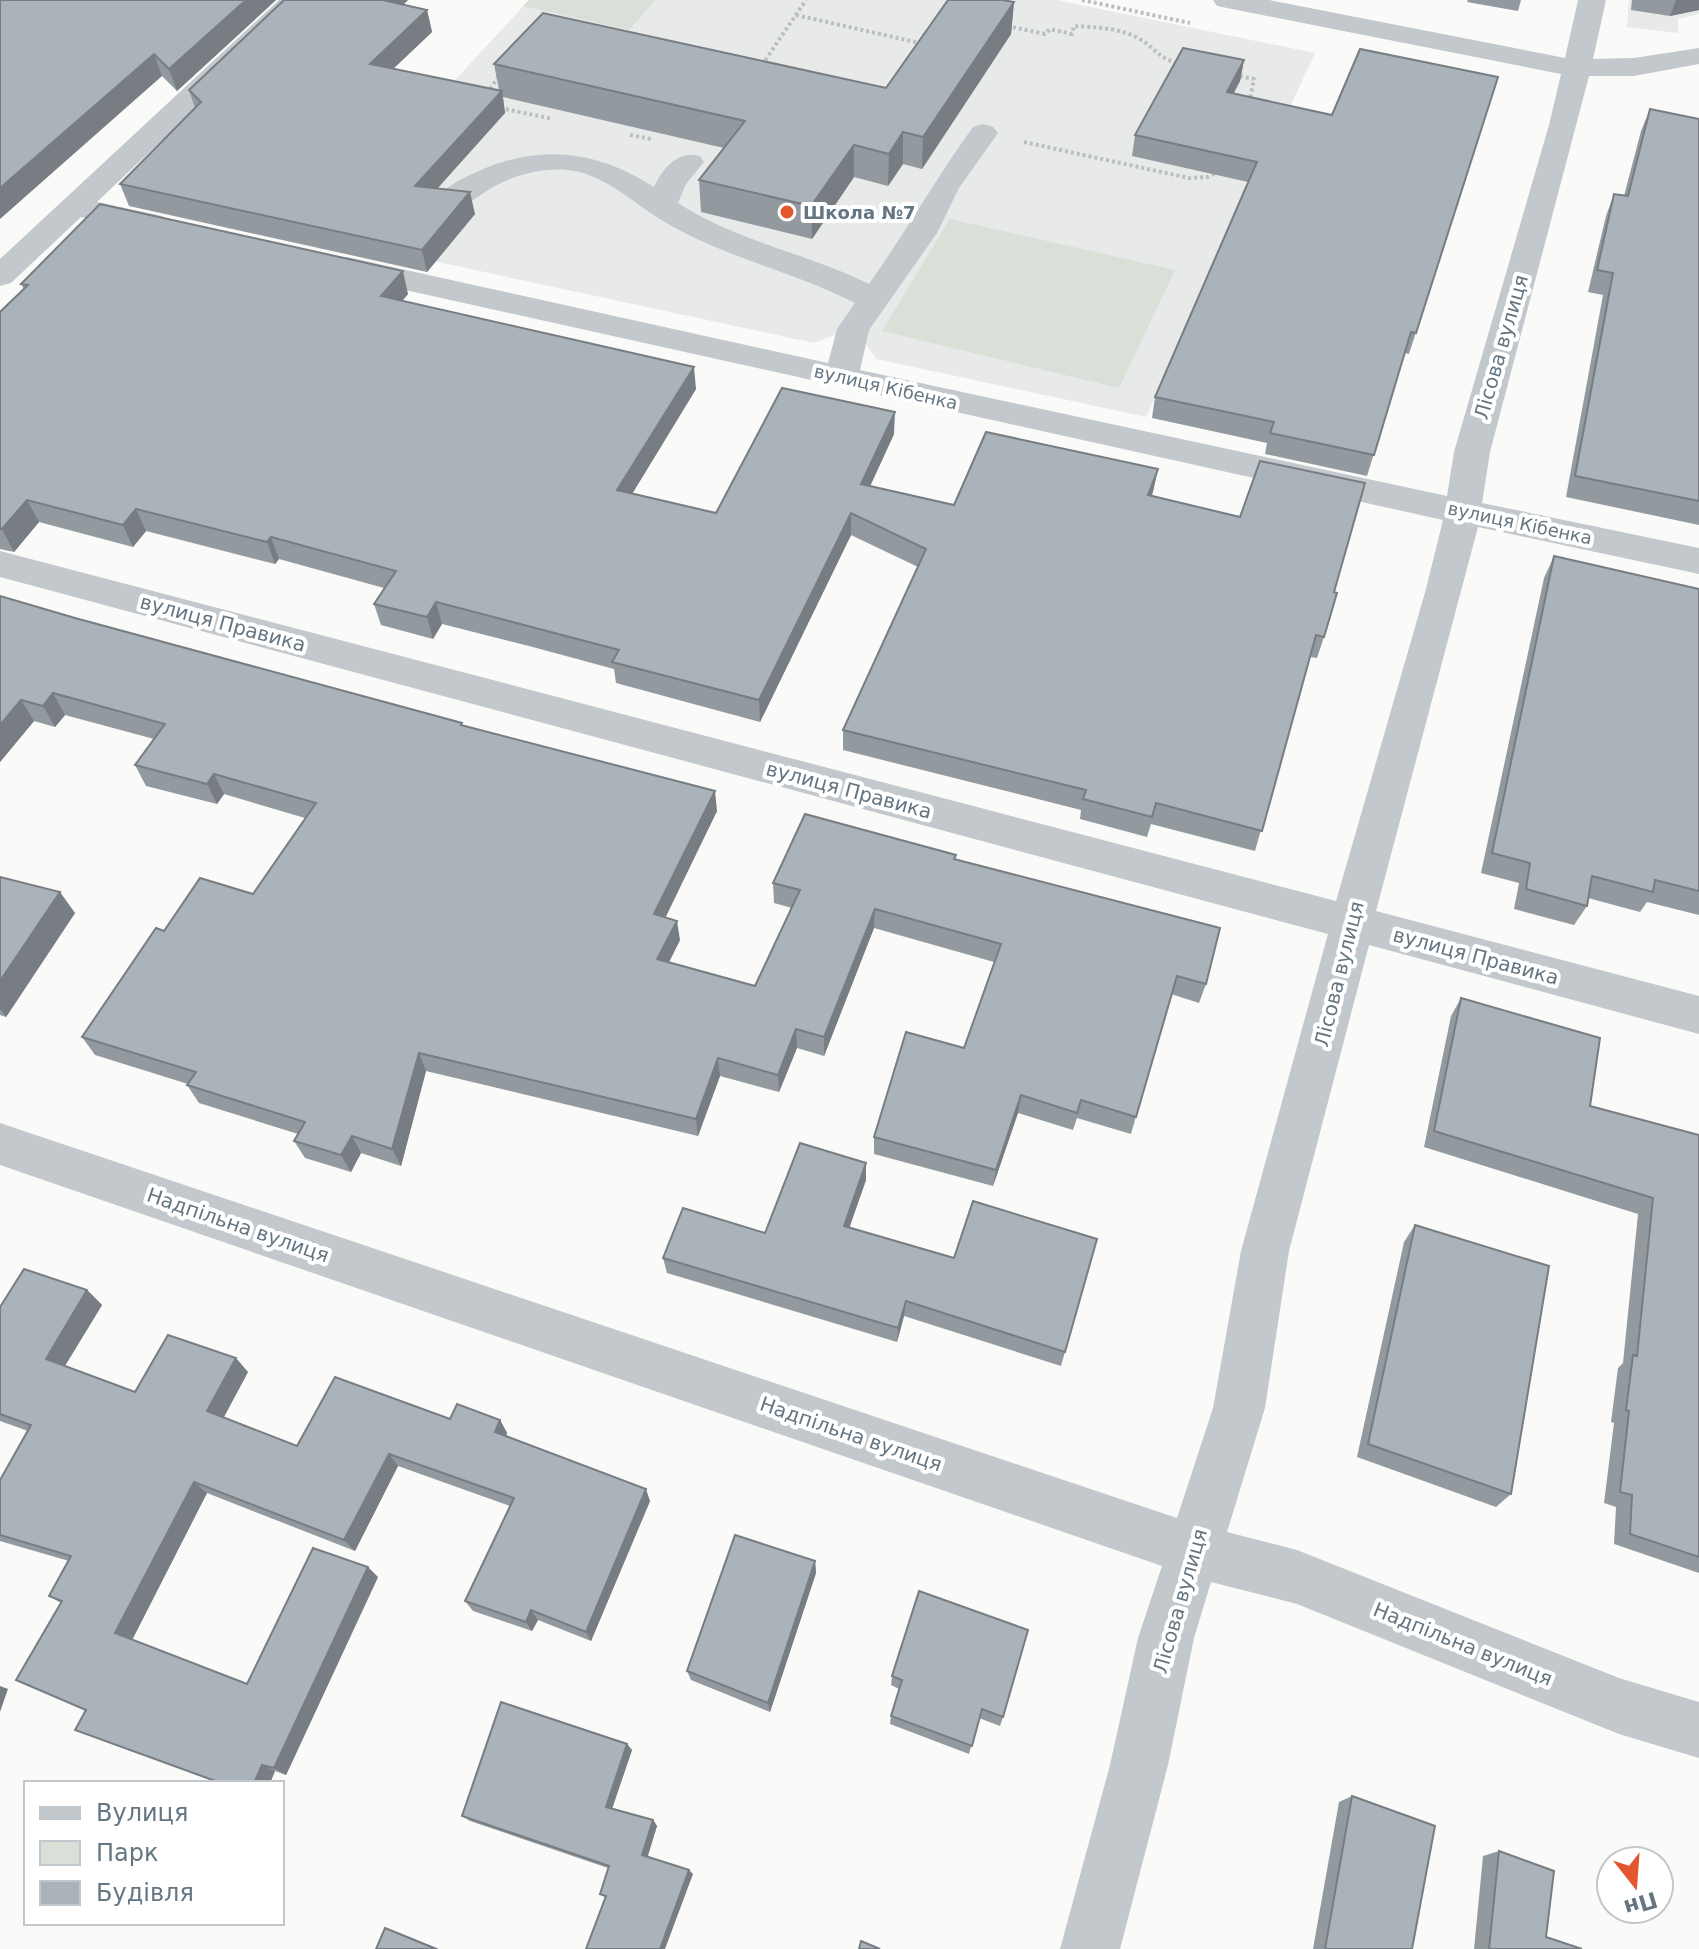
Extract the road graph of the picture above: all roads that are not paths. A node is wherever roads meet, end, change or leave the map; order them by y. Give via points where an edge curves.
1 (295, 0) edge
2 (1227, 0) edge
3 (1592, 0) edge
4 (1697, 59) edge
5 (1575, 68) junction
6 (983, 133) road end
7 (689, 162) dead end
8 (449, 202) edge
9 (75, 206) junction
10 (661, 206) junction
11 (182, 230) edge
12 (320, 261) edge
13 (0, 276) edge
14 (874, 299) junction
15 (842, 377) junction
16 (1462, 511) junction
17 (1699, 561) edge
18 (0, 564) edge
19 (1352, 924) junction
20 (1699, 1015) edge
21 (0, 1144) edge
22 (1193, 1550) junction
23 (1699, 1730) edge
24 (1090, 1949) edge

1 - 9 street
2 - 5 street
3 - 5 street, Лісова вулиця
4 - 5 street
5 - 16 street, Лісова вулиця via 1564,125 1472,452
6 - 14 street
7 - 10 street via 672,181
8 - 10 street via 491,174 533,164 581,163 609,173
9 - 11 street
9 - 13 street
10 - 14 street via 729,245 827,276
12 - 15 street, вулиця Кібенка
14 - 15 street via 853,329
15 - 16 street, вулиця Кібенка
16 - 17 street, вулиця Кібенка
16 - 19 street, Лісова вулиця
18 - 19 street, вулиця Правика
19 - 20 street, вулиця Правика
19 - 22 street, Лісова вулиця via 1265,1251 1239,1408
21 - 22 street, Надпільна вулиця
22 - 23 street, Надпільна вулиця via 1297,1577 1619,1706
22 - 24 street, Лісова вулиця via 1166,1638

